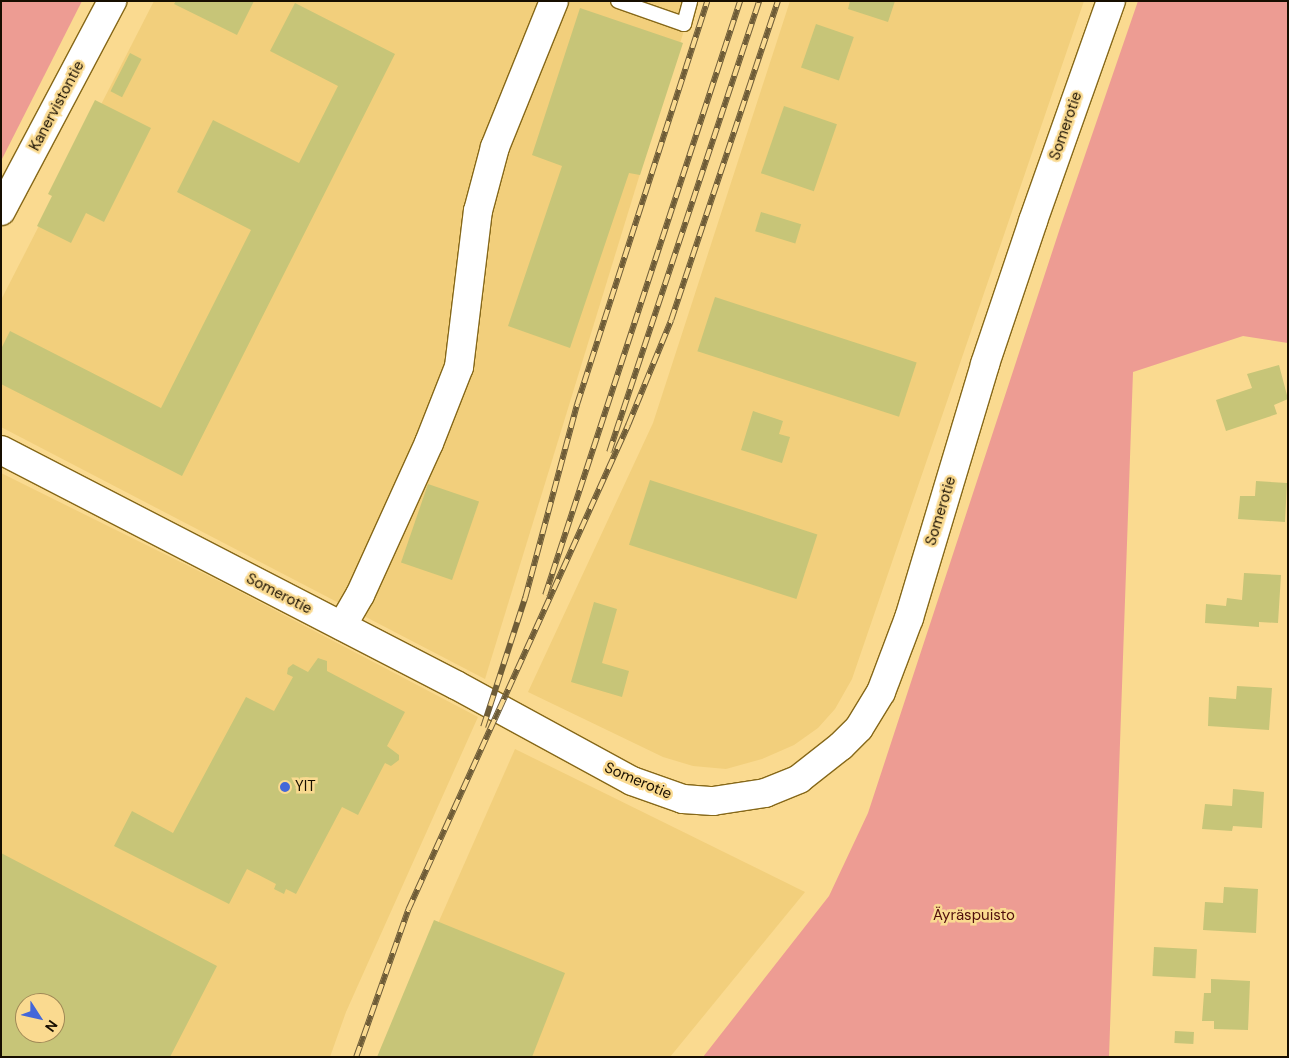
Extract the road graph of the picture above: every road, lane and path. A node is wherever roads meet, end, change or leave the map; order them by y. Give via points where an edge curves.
1 (112, 1) edge
2 (554, 1) edge
3 (618, 1) edge
4 (690, 1) edge
5 (1111, 1) edge
6 (1, 212) edge
7 (1, 450) edge
8 (342, 626) junction

1 - 6 street, Kanervistontie
2 - 8 street via 495,147 478,211 459,367 360,595
3 - 4 lane via 684,24
5 - 8 street, Somerotie via 1017,268 909,618 881,692 859,728 824,761 798,779 765,793 713,801 674,796 605,768
7 - 8 street, Somerotie

